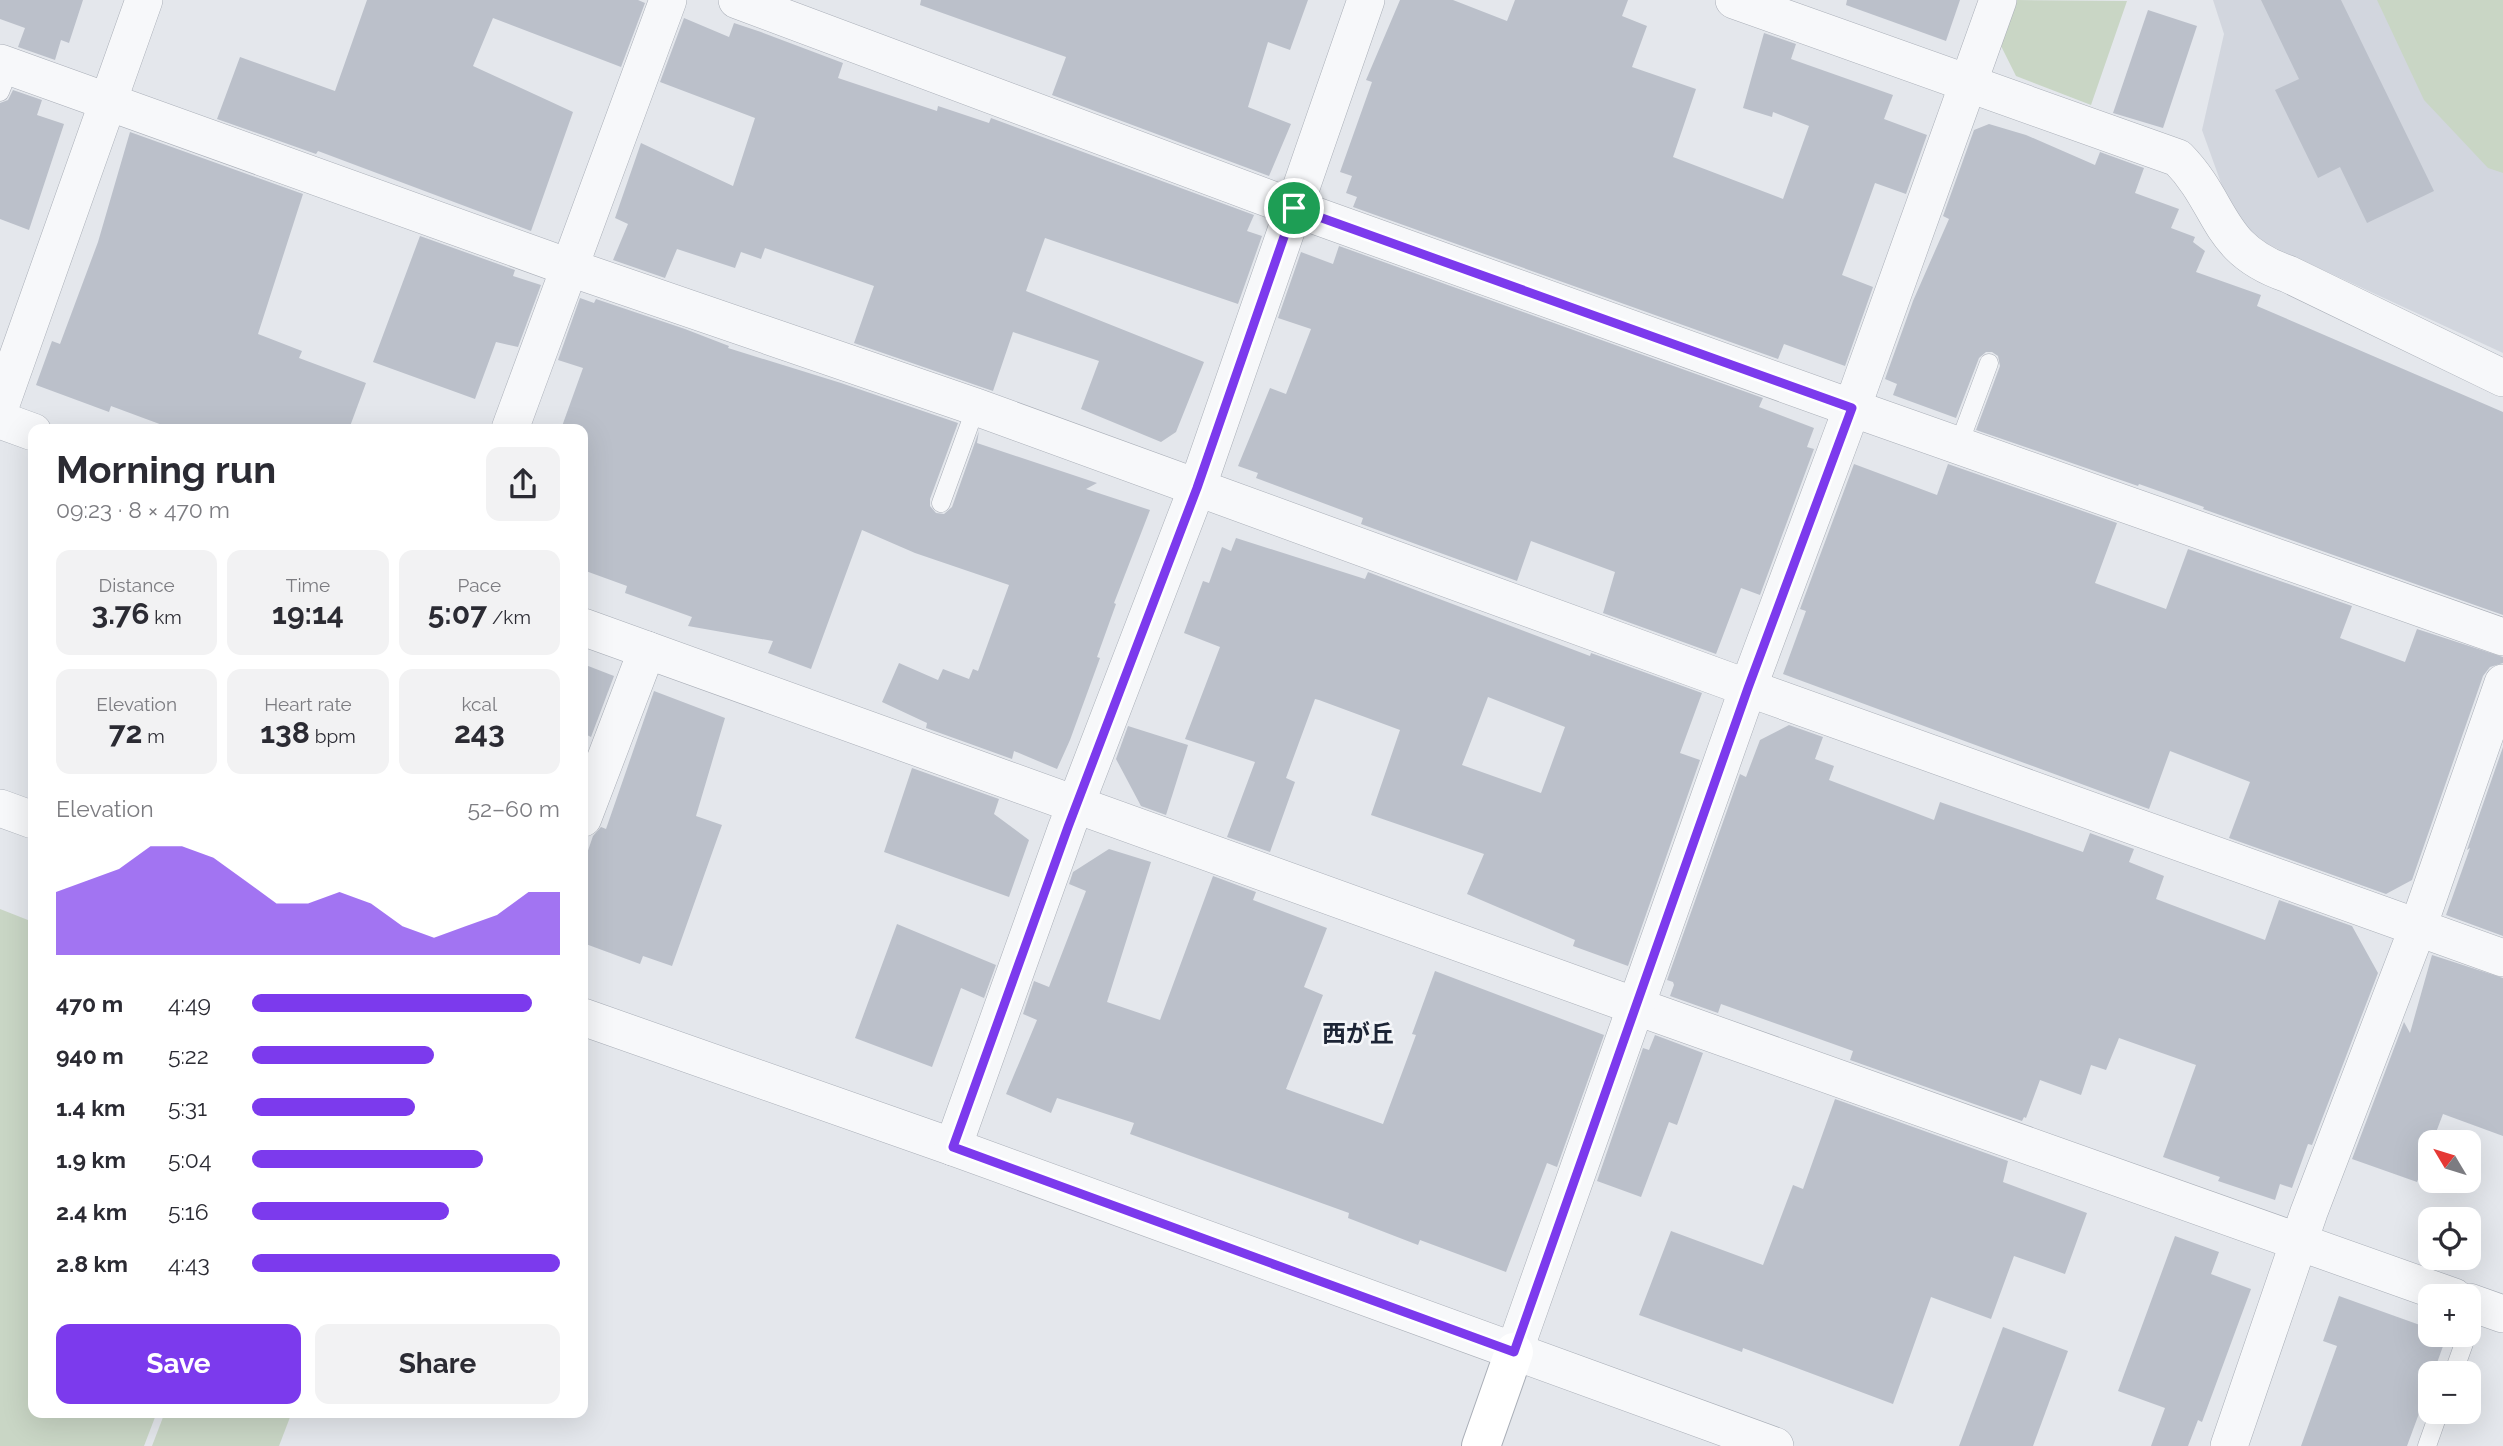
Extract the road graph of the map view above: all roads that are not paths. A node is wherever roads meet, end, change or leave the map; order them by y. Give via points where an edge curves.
1 (144, 0) edge
2 (668, 0) edge
3 (737, 0) edge
4 (1366, 0) edge
5 (1734, 0) edge
6 (1998, 0) edge
7 (3, 74) edge
8 (1968, 83) junction
9 (110, 102) junction
10 (1294, 208) junction
11 (568, 267) junction
12 (1989, 363) dead end
13 (2503, 378) edge
14 (0, 407) edge
15 (976, 407) junction
16 (1852, 408) junction
17 (0, 420) edge
18 (512, 424) edge
19 (28, 430) edge
20 (1959, 444) junction
21 (1197, 488) junction
22 (941, 503) dead end
23 (588, 629) edge
24 (2503, 637) edge
25 (647, 650) junction
26 (2503, 683) edge
27 (1748, 688) junction
28 (588, 805) edge
29 (1076, 805) junction
30 (0, 808) edge
31 (28, 818) edge
32 (2418, 927) junction
33 (2503, 958) edge
34 (1635, 1006) junction
35 (588, 1019) edge
36 (953, 1147) junction
37 (2299, 1241) junction
38 (2418, 1291) edge
39 (1514, 1352) junction
40 (2435, 1424) edge
41 (1481, 1446) edge
42 (1775, 1446) edge
43 (2229, 1446) edge
44 (2427, 1446) edge

1 - 9 street
2 - 11 street
3 - 10 street
4 - 10 street
5 - 8 street
6 - 8 street
7 - 9 street
8 - 13 street via 2178,158 2228,235 2265,266
8 - 16 street
9 - 11 street
9 - 14 street
10 - 16 street
10 - 21 street
11 - 15 street
11 - 18 street
12 - 20 lane
15 - 21 street
15 - 22 lane
16 - 20 street
16 - 27 street
17 - 19 street
20 - 24 street
21 - 27 street
21 - 29 street
23 - 25 street
25 - 28 street
25 - 29 street
26 - 32 street
27 - 32 street
27 - 34 street
29 - 34 street
29 - 36 street
30 - 31 street
32 - 33 street
32 - 37 street
34 - 37 street
34 - 39 street
35 - 36 street
36 - 39 street
37 - 38 street
37 - 43 street
39 - 41 street
39 - 42 street
40 - 44 lane

